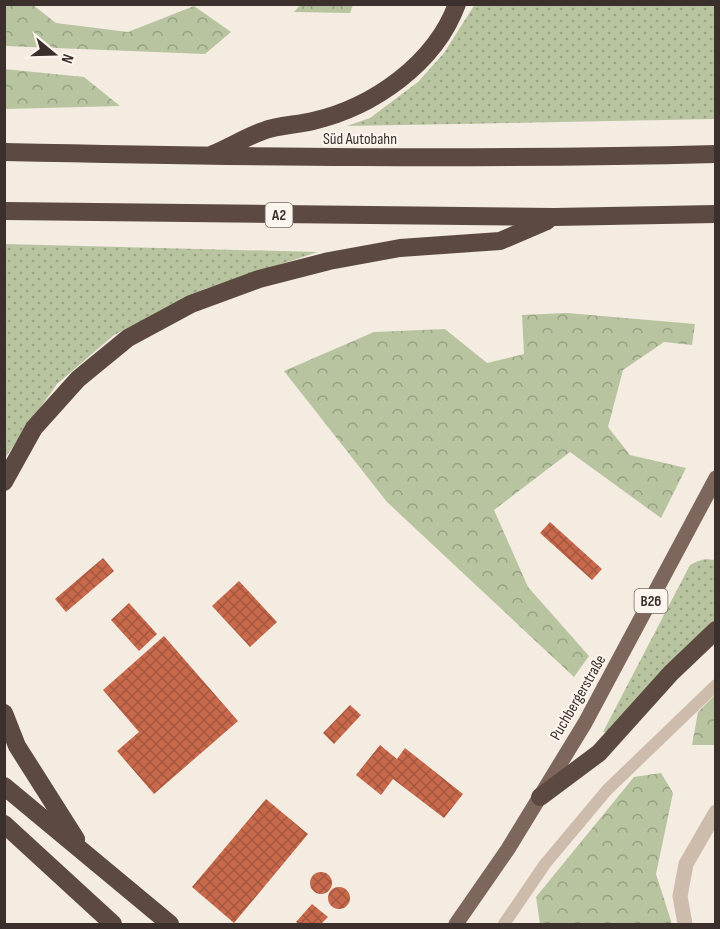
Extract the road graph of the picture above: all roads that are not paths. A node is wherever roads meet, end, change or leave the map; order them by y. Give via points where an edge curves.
1 (457, 4) edge
2 (4, 152) edge
3 (716, 154) edge
4 (208, 157) junction
5 (4, 211) edge
6 (716, 214) edge
7 (554, 217) junction
8 (716, 478) edge
9 (4, 482) edge
10 (716, 630) edge
11 (716, 685) edge
12 (4, 713) edge
13 (4, 786) edge
14 (540, 797) junction
15 (716, 812) edge
16 (4, 824) edge
17 (86, 856) junction
18 (113, 924) edge
19 (170, 924) edge
20 (456, 924) edge
21 (504, 924) edge
22 (685, 924) edge

1 - 4 highway via 437,41 384,91 315,121 265,130
2 - 4 highway, Süd Autobahn
3 - 4 highway, Süd Autobahn
5 - 7 highway, A2
6 - 7 highway, A2
7 - 9 highway via 501,241 400,248 329,261 259,279 191,304 128,338 78,380 34,428
8 - 14 main road, Puchbergerstraße / B26 via 596,702
10 - 14 highway via 599,753
11 - 21 lane via 607,790 545,864
12 - 17 highway via 17,746
13 - 17 highway
14 - 20 main road, Puchbergerstraße / B26
15 - 22 street via 686,864 680,896
16 - 18 highway
17 - 19 highway

